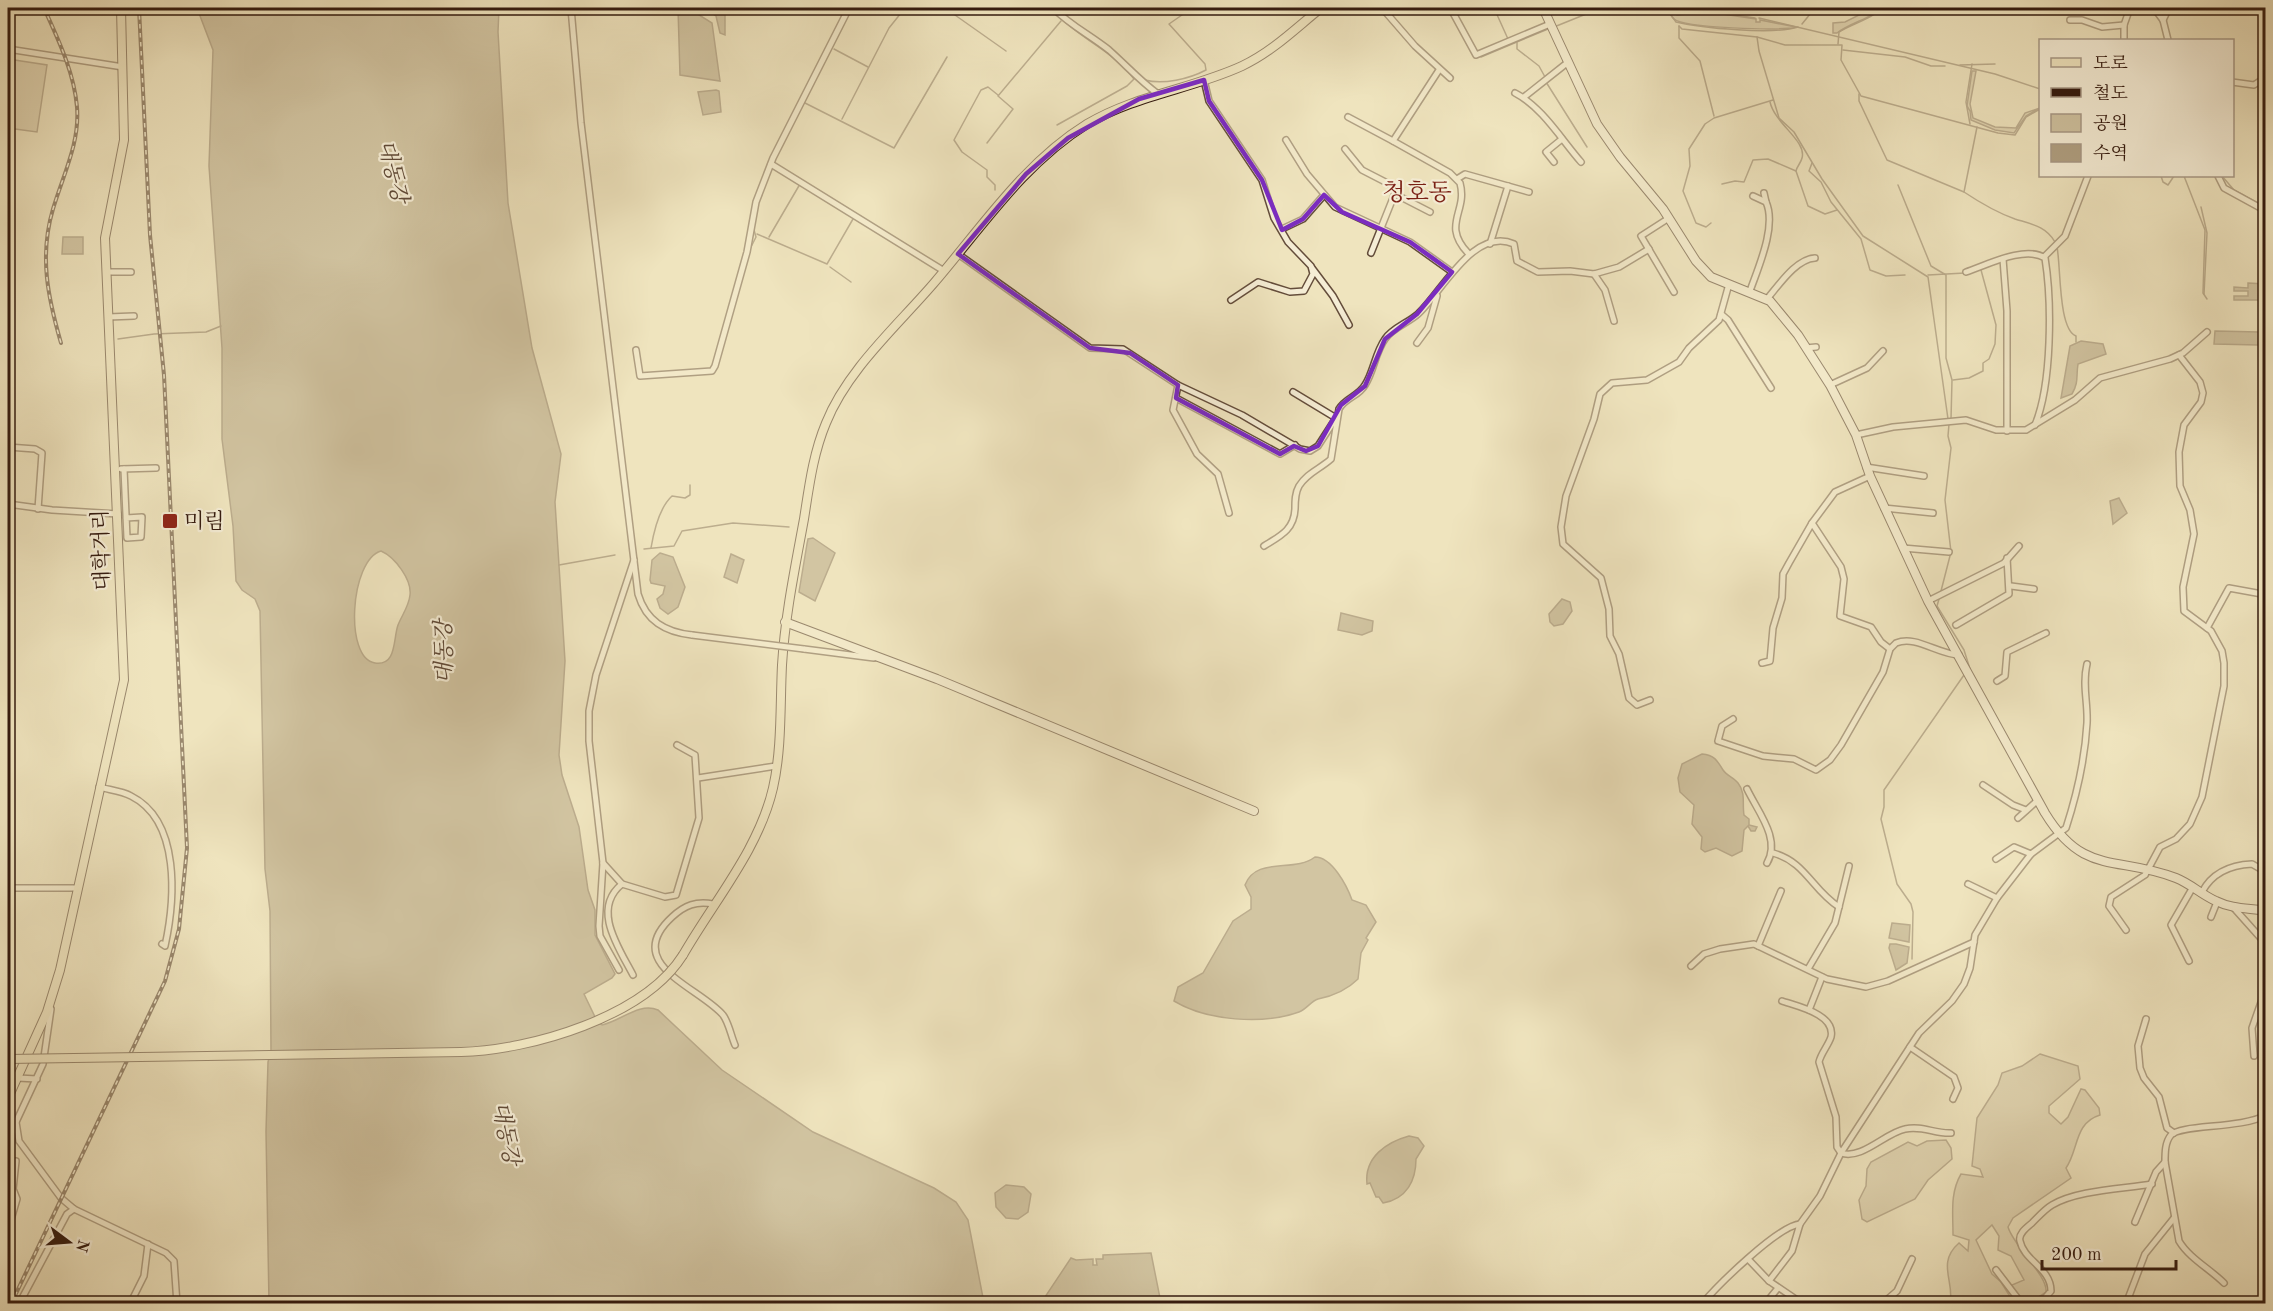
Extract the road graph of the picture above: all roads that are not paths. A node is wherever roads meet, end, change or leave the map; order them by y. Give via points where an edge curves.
1 (121, 8) edge
2 (570, 8) edge
3 (849, 8) edge
4 (1053, 8) edge
5 (1321, 8) edge
6 (1382, 8) edge
7 (1543, 8) edge
8 (2130, 8) edge
9 (2154, 8) edge
10 (2169, 8) edge
11 (1452, 11) dead end
12 (2070, 20) dead end
13 (2163, 20) junction
14 (1550, 24) junction
15 (2124, 25) junction
16 (2124, 39) edge
17 (2168, 39) edge
18 (8, 49) edge
19 (1567, 63) junction
20 (123, 67) junction
21 (1439, 70) junction
22 (2265, 76) edge
23 (1450, 78) dead end
24 (1204, 80) junction
25 (2234, 82) edge
26 (1515, 93) dead end
27 (1158, 94) junction
28 (1524, 97) junction
29 (1348, 117) dead end
30 (1562, 139) junction
31 (1286, 140) dead end
32 (1392, 141) junction
33 (1345, 149) dead end
34 (1554, 162) dead end
35 (1581, 162) dead end
36 (771, 164) junction
37 (2088, 177) edge
38 (2218, 177) edge
39 (1457, 179) junction
40 (1508, 186) junction
41 (1529, 192) dead end
42 (1764, 193) dead end
43 (1395, 194) junction
44 (1324, 195) junction
45 (1753, 196) dead end
46 (1766, 202) junction
47 (2265, 211) edge
48 (1430, 212) dead end
49 (1669, 218) junction
50 (1380, 228) junction
51 (1282, 229) junction
52 (1490, 244) junction
53 (1649, 249) junction
54 (1371, 253) dead end
55 (1468, 253) junction
56 (958, 254) junction
57 (2044, 257) junction
58 (1815, 258) dead end
59 (2003, 259) junction
60 (1311, 266) junction
61 (944, 271) junction
62 (106, 272) junction
63 (131, 272) dead end
64 (1452, 272) junction
65 (1966, 272) dead end
66 (1594, 274) junction
67 (1729, 284) junction
68 (1750, 291) junction
69 (1674, 292) dead end
70 (1437, 295) junction
71 (1767, 299) junction
72 (1231, 300) dead end
73 (1721, 314) junction
74 (134, 316) dead end
75 (108, 317) junction
76 (1614, 321) dead end
77 (1349, 325) dead end
78 (2207, 332) dead end
79 (1417, 343) dead end
80 (1816, 346) dead end
81 (1806, 348) junction
82 (636, 350) dead end
83 (1883, 351) dead end
84 (2179, 355) junction
85 (1178, 385) junction
86 (1830, 385) junction
87 (1771, 388) dead end
88 (1293, 392) dead end
89 (1176, 398) junction
90 (1336, 418) junction
91 (2035, 425) junction
92 (2007, 431) junction
93 (1856, 435) junction
94 (1295, 445) junction
95 (8, 447) edge
96 (1866, 467) junction
97 (156, 468) dead end
98 (120, 469) junction
99 (1870, 476) junction
100 (1924, 476) dead end
101 (8, 504) edge
102 (1884, 508) junction
103 (38, 509) junction
104 (1229, 513) dead end
105 (1933, 513) dead end
106 (122, 516) junction
107 (1812, 523) junction
108 (1263, 546) dead end
109 (2019, 546) dead end
110 (1902, 548) junction
111 (1949, 552) dead end
112 (2007, 558) junction
113 (634, 559) junction
114 (2011, 586) junction
115 (2034, 589) dead end
116 (2262, 594) dead end
117 (1928, 601) junction
118 (785, 622) junction
119 (1956, 625) dead end
120 (2207, 628) junction
121 (2046, 633) dead end
122 (1890, 650) junction
123 (1959, 655) junction
124 (882, 659) junction
125 (1762, 663) dead end
126 (2087, 664) dead end
127 (1997, 681) dead end
128 (1650, 700) dead end
129 (1733, 719) dead end
130 (677, 745) dead end
131 (776, 766) junction
132 (698, 778) junction
133 (1983, 785) dead end
134 (99, 787) junction
135 (1747, 789) dead end
136 (2038, 800) junction
137 (2026, 810) junction
138 (1254, 811) dead end
139 (2018, 818) dead end
140 (2059, 834) junction
141 (1773, 853) junction
142 (2031, 854) junction
143 (1996, 859) dead end
144 (603, 863) junction
145 (1767, 863) dead end
146 (1850, 866) dead end
147 (2147, 870) junction
148 (2265, 872) edge
149 (622, 884) junction
150 (1968, 884) dead end
151 (2193, 886) junction
152 (8, 888) edge
153 (77, 888) junction
154 (1781, 891) dead end
155 (2202, 892) junction
156 (676, 895) junction
157 (1997, 898) junction
158 (2217, 902) junction
159 (713, 904) junction
160 (686, 906) junction
161 (1839, 907) junction
162 (2233, 907) junction
163 (2265, 911) edge
164 (2211, 917) dead end
165 (2126, 930) dead end
166 (1974, 942) junction
167 (162, 944) dead end
168 (2265, 944) edge
169 (1758, 946) junction
170 (2189, 961) dead end
171 (1691, 966) dead end
172 (1808, 969) junction
173 (619, 970) dead end
174 (633, 975) dead end
175 (1822, 977) junction
176 (2265, 988) edge
177 (53, 993) junction
178 (1782, 1001) dead end
179 (1809, 1010) junction
180 (2146, 1019) dead end
181 (735, 1045) dead end
182 (1910, 1047) junction
183 (2254, 1056) dead end
184 (8, 1059) edge
185 (18, 1078) junction
186 (37, 1079) junction
187 (8, 1098) edge
188 (1953, 1099) dead end
189 (2265, 1115) edge
190 (8, 1118) edge
191 (16, 1122) junction
192 (1951, 1133) dead end
193 (2174, 1133) junction
194 (1841, 1153) junction
195 (16, 1161) dead end
196 (2164, 1162) junction
197 (2151, 1184) junction
198 (74, 1209) junction
199 (2174, 1218) junction
200 (2136, 1222) dead end
201 (1800, 1224) junction
202 (8, 1230) edge
203 (148, 1244) junction
204 (1748, 1259) junction
205 (1912, 1259) dead end
206 (1996, 1270) dead end
207 (1769, 1281) junction
208 (2224, 1283) dead end
209 (1778, 1288) junction
210 (19, 1304) edge
211 (130, 1304) edge
212 (177, 1304) edge
213 (1702, 1304) edge
214 (1765, 1304) edge
215 (1803, 1304) edge
216 (1882, 1304) edge
217 (2022, 1304) edge
218 (2027, 1304) edge
219 (2126, 1304) edge

1 - 20 main road, 대학거리
2 - 113 street via 580,123
3 - 36 street
4 - 27 street
5 - 24 main road via 1258,58
6 - 21 street
7 - 14 street
8 - 15 street
9 - 13 street
10 - 13 street
11 - 14 street via 1476,54
12 - 15 street via 2102,27
13 - 17 street
14 - 19 street
15 - 16 street
18 - 20 street
19 - 28 street
19 - 49 street via 1607,141
20 - 62 main road, 대학거리 via 124,140 106,229
21 - 23 street
21 - 32 street
22 - 25 street via 2254,85
24 - 27 main road
24 - 51 street via 1209,101 1262,180 1270,209
26 - 28 street
27 - 56 main road via 1122,106 1049,152
28 - 30 street
29 - 32 street
30 - 34 street via 1546,152
30 - 35 street
31 - 44 street
32 - 39 street
33 - 43 street via 1362,170 1395,185
36 - 61 street
36 - 82 street via 756,202 747,252 712,371 640,376
37 - 57 street via 2065,236
38 - 47 street via 2224,188
39 - 40 street via 1466,174
39 - 55 street via 1462,199 1454,228
40 - 41 street
40 - 52 street
42 - 46 street
43 - 48 street
43 - 50 street
44 - 50 street via 1342,212
44 - 51 street via 1303,219
45 - 46 street
46 - 68 street via 1765,246
49 - 53 street via 1641,236
49 - 67 street via 1705,272
50 - 54 street
50 - 64 street via 1410,242
51 - 60 street via 1293,249
52 - 55 street
52 - 66 street via 1515,244 1517,261 1532,270
53 - 66 street via 1619,267
53 - 69 street
55 - 64 street
56 - 61 main road
56 - 85 street via 1090,348 1123,350
57 - 59 street via 2023,255
57 - 91 street via 2048,314 2046,373
58 - 71 street via 1799,264
59 - 65 street
59 - 92 street
60 - 72 street via 1313,273 1304,291 1298,293 1257,282
60 - 77 street via 1334,296
61 - 118 main road via 857,371 826,422 812,471
62 - 63 street
62 - 75 main road, 대학거리
64 - 70 street
66 - 76 street via 1605,290
67 - 68 street
67 - 73 street
68 - 71 street
70 - 79 street via 1428,328
70 - 90 street via 1409,322 1389,334 1365,386 1341,405
71 - 81 street via 1790,323
73 - 87 street
73 - 128 street via 1714,327 1679,362 1647,380 1612,383 1604,388 1563,510 1563,544 1593,570 1603,585 1610,636 1619,654 1629,698 1637,705
74 - 75 street
75 - 98 main road, 대학거리
78 - 84 street
80 - 81 street
81 - 86 street
83 - 86 street via 1867,368
84 - 91 street via 2100,378 2075,400
84 - 120 street via 2200,382 2203,393 2184,425 2179,452 2180,486 2194,534 2184,611
85 - 89 street
85 - 94 street
86 - 93 street via 1835,402
88 - 90 street
89 - 94 street via 1280,454
89 - 104 street via 1173,410 1197,454 1218,474
90 - 94 street via 1318,446 1306,451
90 - 108 street via 1331,459 1300,484 1289,529
91 - 92 street via 2026,430
92 - 93 street via 1966,420
93 - 96 street
95 - 103 street via 42,453
96 - 99 street
96 - 100 street
97 - 98 street
98 - 106 main road, 대학거리
99 - 102 street
99 - 107 street via 1835,492
101 - 103 street
102 - 105 street
102 - 110 street
103 - 106 street
106 - 106 street via 127,538 141,537 142,517
106 - 134 main road, 대학거리 via 124,680
107 - 122 street via 1841,567 1844,579 1840,616 1871,627
107 - 125 street via 1783,574 1781,604 1773,628 1773,656
109 - 112 street
110 - 111 street
110 - 117 street
112 - 114 street
112 - 117 street
113 - 124 street, bridge via 638,594 646,612 660,626 692,635
113 - 144 street via 596,675 589,711
114 - 115 street
114 - 119 street via 2008,595
116 - 120 street via 2229,588
117 - 123 street
118 - 124 street
118 - 131 main road
120 - 147 street via 2222,651 2225,672 2205,785 2190,824 2160,847
121 - 127 street via 2007,652 2005,676
122 - 123 street via 1896,642 1906,640
122 - 129 street via 1883,672 1841,745 1816,770 1794,759 1732,750 1717,736 1722,726
123 - 136 street
124 - 138 street via 1027,715
126 - 140 street via 2083,682 2087,721 2084,749 2070,816
130 - 132 street via 695,755
131 - 132 street
131 - 159 main road via 763,821
132 - 156 street via 699,818
133 - 137 street
134 - 153 main road, 대학거리
134 - 167 street via 130,795 163,832 170,856 172,900 165,946
135 - 141 street via 1769,831
136 - 137 street
136 - 140 street
137 - 139 street
140 - 142 street
140 - 147 street via 2084,855
141 - 145 street
141 - 161 street via 1794,860
142 - 143 street via 2014,847
142 - 157 street
144 - 149 street
144 - 173 street via 600,936
146 - 161 street
147 - 151 street
147 - 165 street via 2109,902
148 - 155 street via 2252,864 2223,871 2212,876
149 - 156 street via 665,897
149 - 174 street via 612,898 608,922
150 - 157 street
151 - 155 street
151 - 170 street via 2171,925
152 - 153 street
153 - 177 main road, 대학거리
154 - 169 street
155 - 158 street
156 - 160 street
157 - 166 street
158 - 162 street
158 - 164 street
159 - 160 street
159 - 184 main road, bridge via 665,978 637,998 561,1035 514,1048 437,1053
160 - 181 street via 659,933 656,942 660,963 672,977 724,1016
161 - 172 street via 1832,930
162 - 163 street
162 - 168 street
166 - 175 street via 1877,986 1855,986
166 - 182 street via 1964,984
169 - 171 street via 1743,944 1720,949 1704,954
169 - 172 street
172 - 175 street
175 - 179 street
176 - 183 street via 2252,1028
177 - 185 main road, 대학거리
177 - 186 street via 43,1064
178 - 179 street
179 - 194 street via 1826,1022 1832,1034 1819,1062 1836,1118 1837,1147
180 - 193 street via 2138,1046 2140,1068 2159,1097 2165,1124
182 - 188 street via 1954,1077 1958,1088
182 - 194 street
185 - 186 street
185 - 187 main road, 대학거리
186 - 191 street
189 - 193 street via 2246,1123 2187,1128
190 - 191 street
191 - 198 street via 19,1142 61,1198
192 - 194 street via 1904,1129 1854,1154
193 - 196 street
194 - 201 street via 1820,1196
195 - 202 street via 13,1189 17,1199
196 - 197 street
196 - 199 street
197 - 200 street
197 - 218 street via 2066,1200 2051,1205 2032,1222 2020,1235 2020,1244 2047,1275 2051,1291 2045,1298
198 - 203 street
198 - 210 street via 67,1214
199 - 208 street via 2185,1251
199 - 219 street via 2145,1254
201 - 204 street via 1791,1226
201 - 207 street via 1792,1251
203 - 211 street via 144,1276
203 - 212 street via 174,1261
204 - 207 street
204 - 213 street
205 - 216 street via 1897,1291
206 - 217 street
207 - 209 street
209 - 214 street
209 - 215 street

